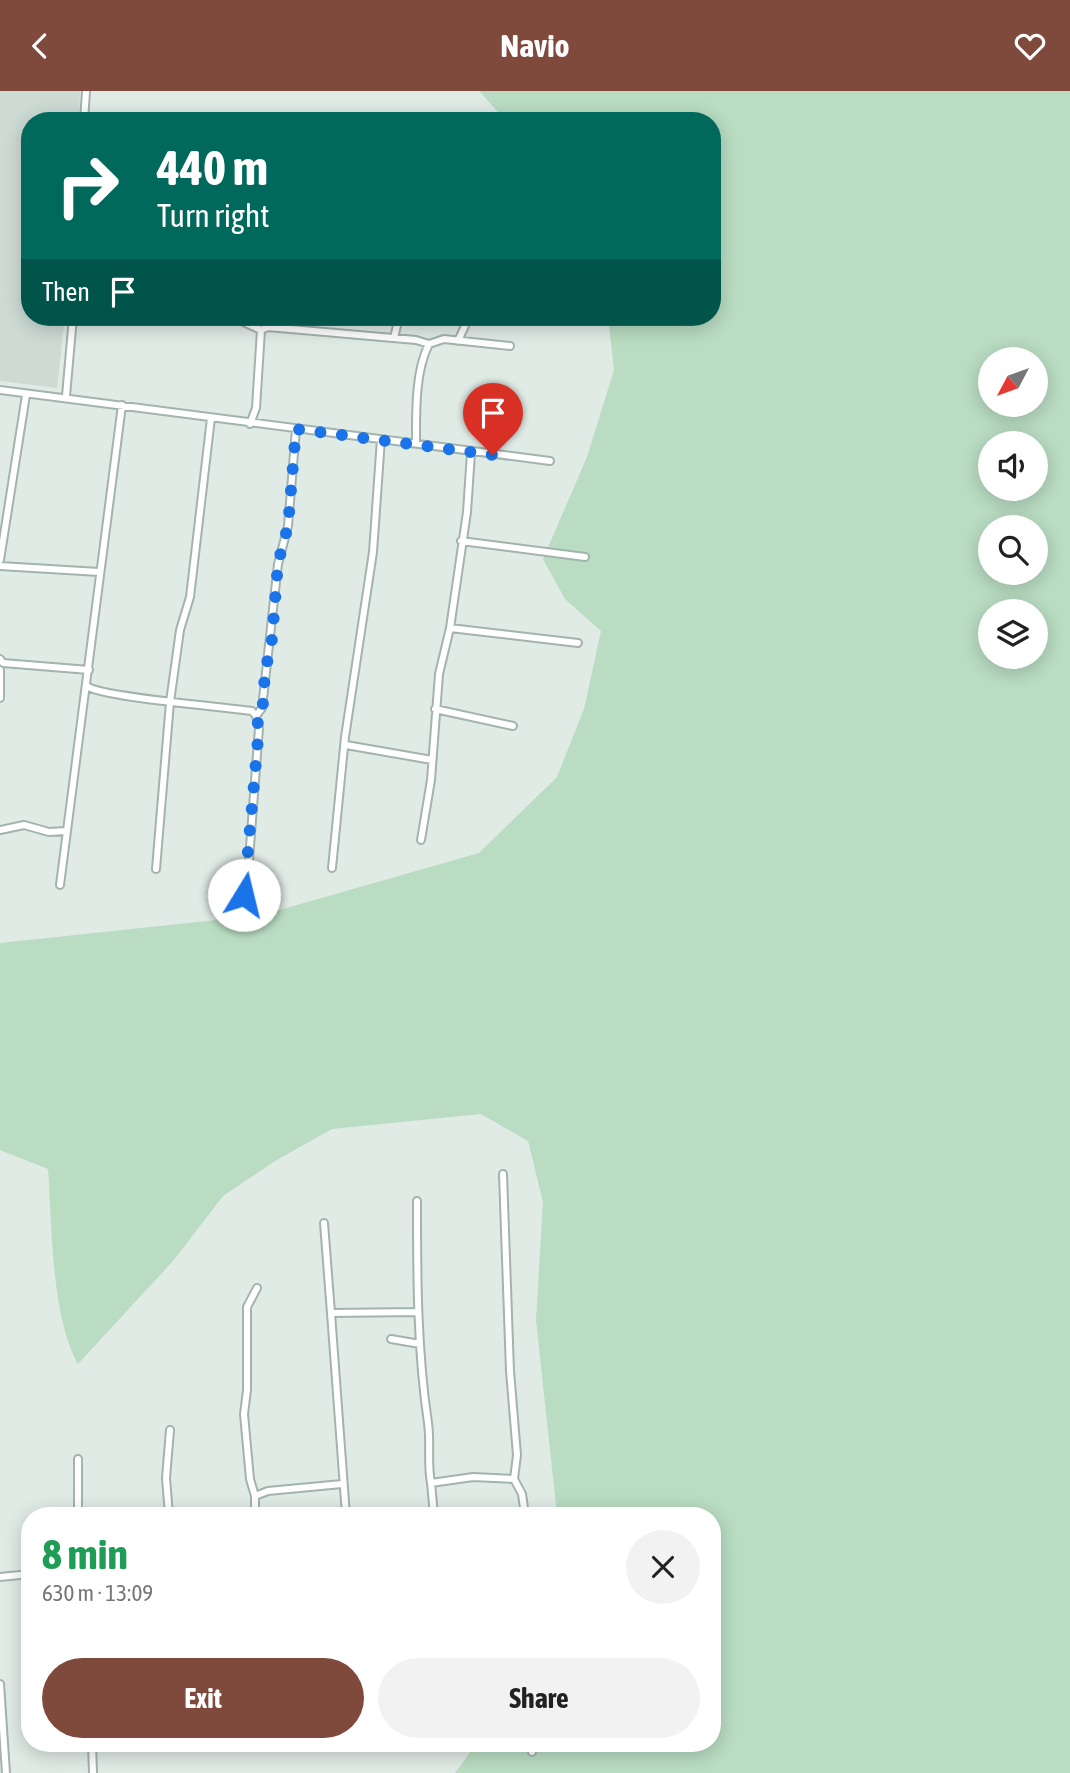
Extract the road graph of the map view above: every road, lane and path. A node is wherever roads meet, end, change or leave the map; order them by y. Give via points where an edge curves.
1 (86, 91) edge
2 (85, 112) edge
3 (72, 326) edge
4 (253, 326) edge
5 (397, 326) edge
6 (465, 326) edge
7 (261, 330) junction
8 (394, 338) junction
9 (458, 341) junction
10 (429, 344) junction
11 (510, 346) dead end
12 (0, 390) edge
13 (26, 395) junction
14 (66, 396) junction
15 (122, 405) junction
16 (211, 418) junction
17 (250, 424) junction
18 (296, 429) junction
19 (381, 439) junction
20 (416, 443) junction
21 (471, 453) junction
22 (550, 461) dead end
23 (461, 541) junction
24 (585, 557) dead end
25 (0, 560) edge
26 (0, 566) edge
27 (99, 572) junction
28 (450, 628) junction
29 (578, 643) dead end
30 (1, 664) edge
31 (89, 670) junction
32 (87, 686) junction
33 (0, 698) edge
34 (170, 702) junction
35 (435, 709) junction
36 (256, 716) junction
37 (513, 726) dead end
38 (346, 745) junction
39 (432, 759) junction
40 (0, 830) edge
41 (65, 831) junction
42 (421, 840) dead end
43 (332, 868) dead end
44 (156, 869) dead end
45 (60, 885) dead end
46 (240, 917) dead end
47 (503, 1174) dead end
48 (416, 1201) dead end
49 (324, 1223) dead end
50 (257, 1287) dead end
51 (416, 1312) junction
52 (331, 1313) junction
53 (391, 1339) dead end
54 (420, 1344) junction
55 (170, 1430) dead end
56 (78, 1459) dead end
57 (514, 1479) junction
58 (431, 1483) junction
59 (342, 1484) junction
60 (255, 1496) junction
61 (78, 1507) edge
62 (168, 1507) edge
63 (255, 1507) edge
64 (345, 1507) edge
65 (433, 1507) edge
66 (524, 1507) edge
67 (21, 1575) edge
68 (0, 1577) edge
69 (0, 1684) edge
70 (2, 1746) edge
71 (92, 1752) edge
72 (6, 1773) edge
73 (93, 1773) edge

1 - 2 street
3 - 14 street
4 - 7 street
5 - 8 street
6 - 9 street
7 - 8 street
7 - 17 street via 256,408
8 - 10 street
9 - 10 street
9 - 11 street
10 - 20 street via 418,398
12 - 13 street
13 - 14 street
13 - 25 street
14 - 15 street
15 - 16 street
15 - 27 street
16 - 17 street
16 - 34 street via 190,597 180,630
17 - 18 street
18 - 19 street
18 - 36 street via 265,694
19 - 20 street
19 - 38 street via 373,552
20 - 21 street
21 - 22 street
21 - 23 street
23 - 24 street
23 - 28 street
26 - 27 street
27 - 31 street
28 - 29 street
28 - 35 street
30 - 31 street
30 - 33 street
31 - 32 street
32 - 34 street via 99,692
32 - 41 street
34 - 36 street via 252,711
34 - 44 street
35 - 37 street
35 - 39 street
36 - 46 street via 251,836
38 - 39 street
38 - 43 street
39 - 42 street
40 - 41 street via 24,825
41 - 45 street
47 - 57 street via 517,1455
48 - 51 street
49 - 52 street
50 - 60 street via 247,1307 244,1414
51 - 52 street
51 - 54 street
52 - 59 street
53 - 54 street
54 - 58 street
55 - 62 street
56 - 61 street
57 - 58 street via 473,1477
57 - 66 street
58 - 65 street
59 - 60 street
59 - 64 street
60 - 63 street
67 - 68 street
69 - 70 street
70 - 72 street
71 - 73 street

